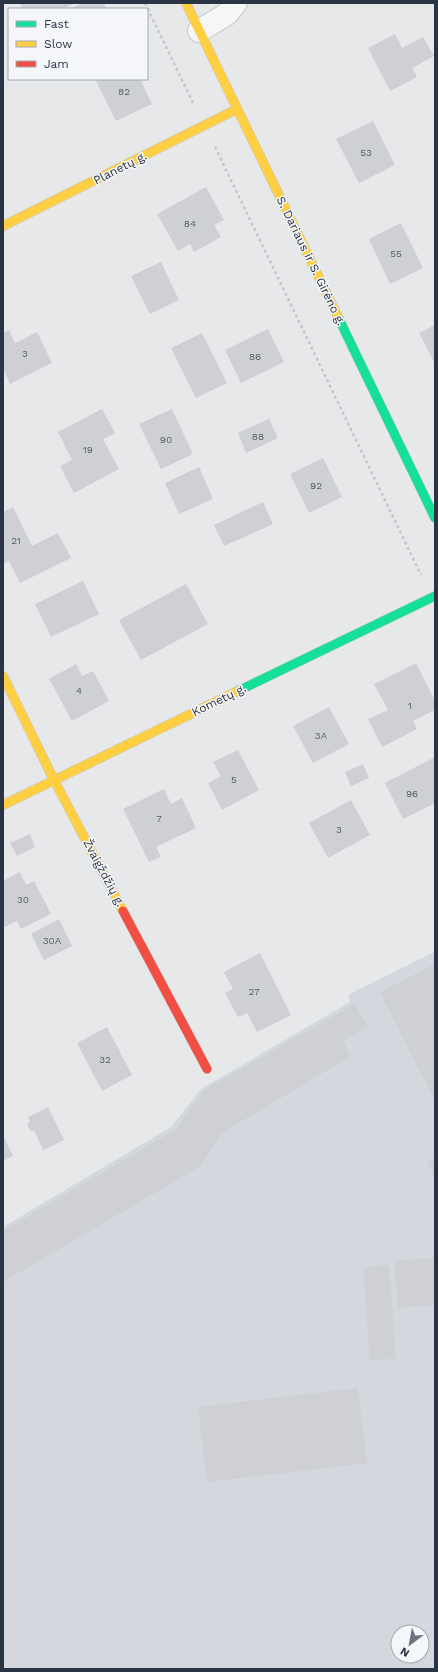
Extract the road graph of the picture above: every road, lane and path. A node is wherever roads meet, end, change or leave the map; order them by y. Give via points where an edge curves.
1 (186, 3) edge
2 (236, 3) edge
3 (148, 9) edge
4 (199, 31) junction
5 (237, 109) junction
6 (204, 126) junction
7 (3, 226) edge
8 (435, 518) edge
9 (433, 597) edge
10 (3, 676) edge
11 (54, 780) junction
12 (3, 805) edge
13 (207, 1069) dead end

1 - 4 street, S. Dariaus ir S. Girėno g.
2 - 4 street via 214,24
3 - 6 path
4 - 5 street, S. Dariaus ir S. Girėno g.
5 - 6 street, Planetų g.
5 - 8 street, S. Dariaus ir S. Girėno g.
6 - 7 street, Planetų g.
6 - 9 path
9 - 11 street, Kometų g.
10 - 11 street, Žvaigždžių g.
11 - 12 street, Kometų g.
11 - 13 street, Žvaigždžių g.

